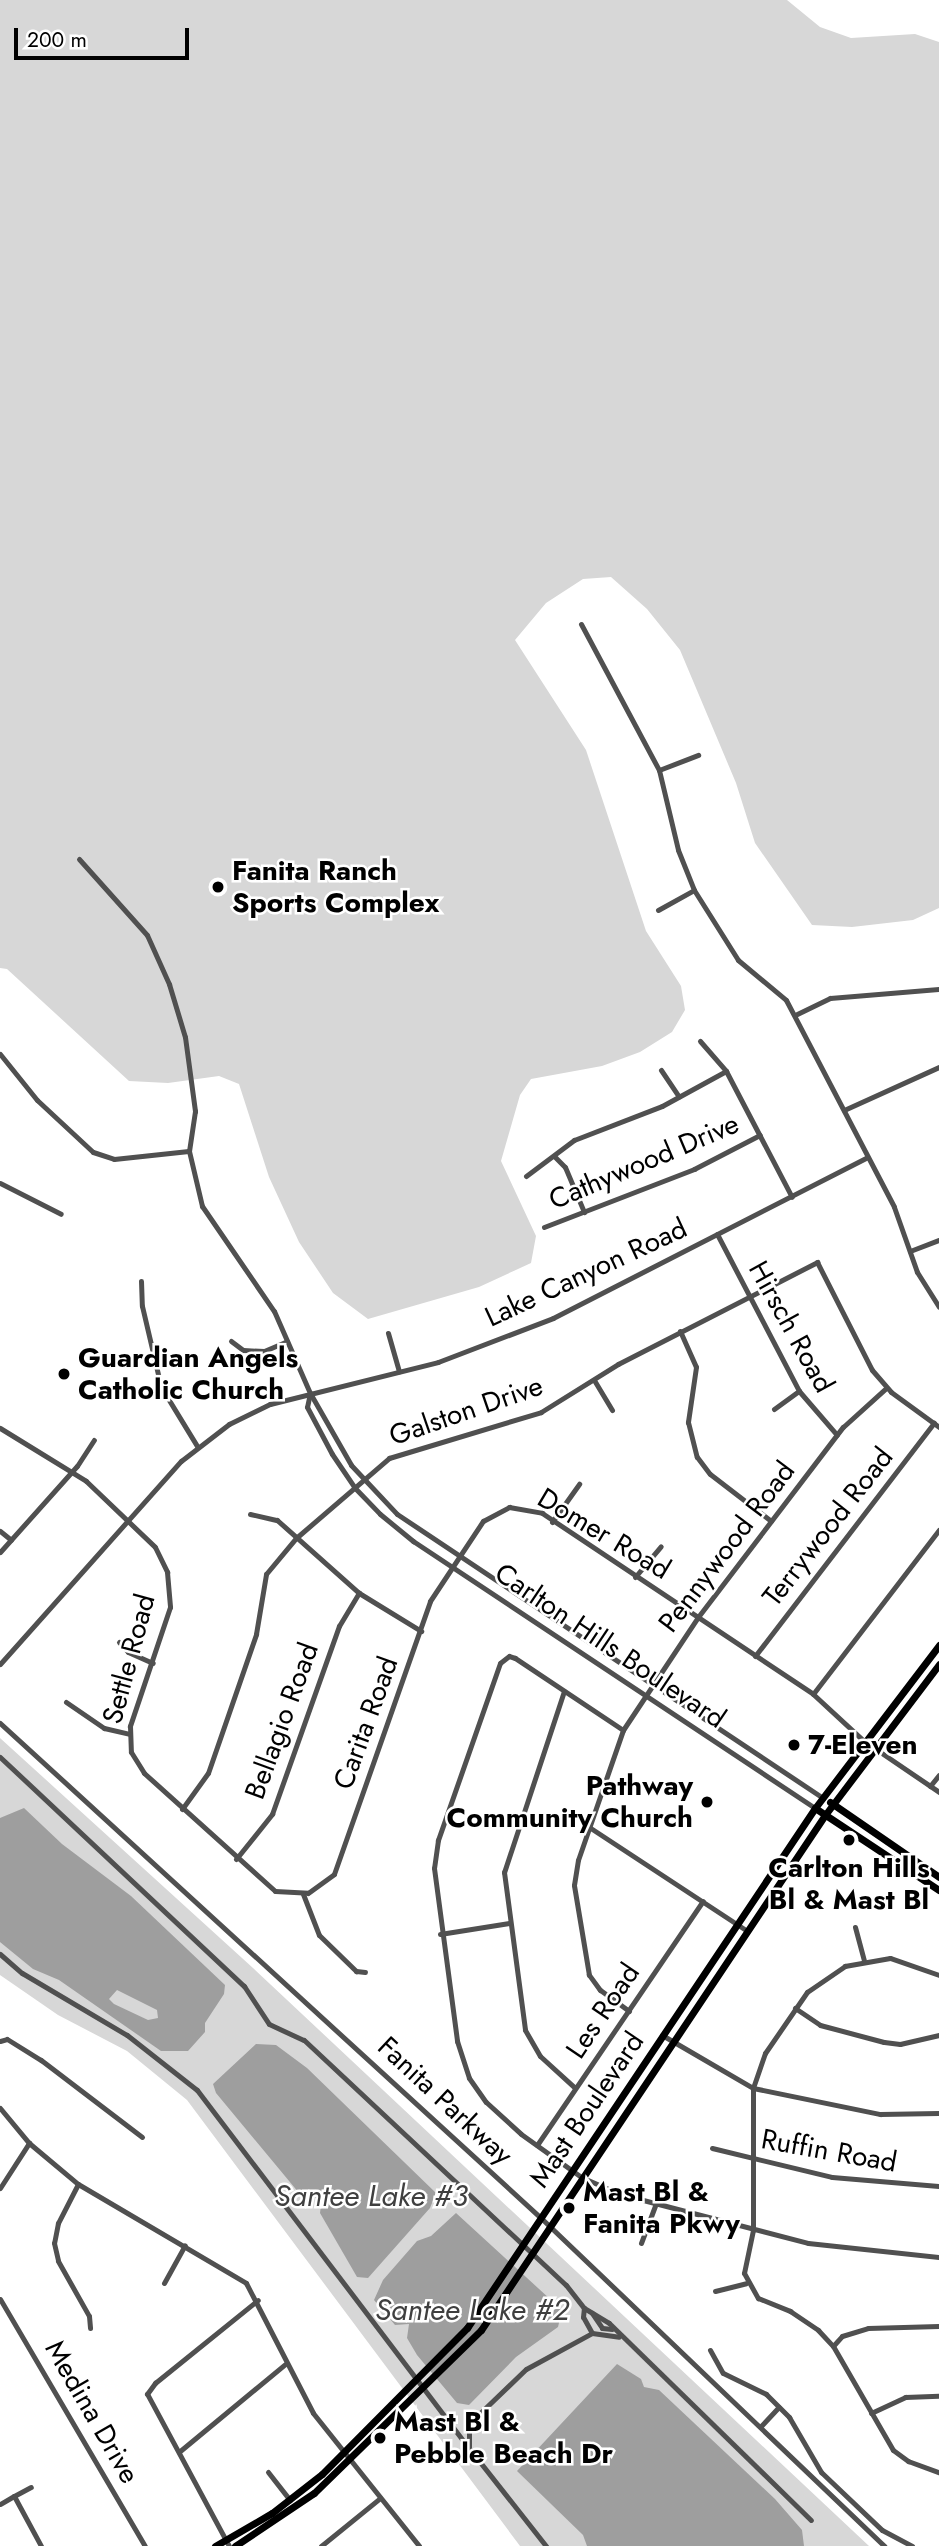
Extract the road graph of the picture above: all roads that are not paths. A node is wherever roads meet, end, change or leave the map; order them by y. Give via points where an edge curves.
1 (580, 624) dead end
2 (698, 755) dead end
3 (659, 770) junction
4 (79, 859) dead end
5 (694, 890) junction
6 (658, 910) dead end
7 (939, 989) edge
8 (795, 1015) junction
9 (699, 1041) dead end
10 (0, 1054) edge
11 (939, 1067) edge
12 (661, 1070) dead end
13 (726, 1071) junction
14 (679, 1097) junction
15 (844, 1110) junction
16 (760, 1135) junction
17 (189, 1151) junction
18 (555, 1157) junction
19 (867, 1157) junction
20 (526, 1176) dead end
21 (0, 1183) edge
22 (792, 1197) junction
23 (584, 1212) junction
24 (61, 1214) dead end
25 (544, 1227) dead end
26 (717, 1234) junction
27 (939, 1240) edge
28 (910, 1251) junction
29 (141, 1281) dead end
30 (750, 1296) junction
31 (939, 1307) edge
32 (680, 1331) junction
33 (388, 1333) dead end
34 (231, 1341) dead end
35 (288, 1341) junction
36 (399, 1371) junction
37 (594, 1380) junction
38 (886, 1388) junction
39 (799, 1391) junction
40 (310, 1393) junction
41 (774, 1409) dead end
42 (612, 1410) dead end
43 (937, 1425) edge
44 (0, 1428) edge
45 (837, 1435) junction
46 (94, 1440) dead end
47 (197, 1446) junction
48 (72, 1472) junction
49 (363, 1479) junction
50 (579, 1484) dead end
51 (354, 1487) junction
52 (250, 1514) dead end
53 (128, 1518) junction
54 (771, 1521) junction
55 (552, 1522) junction
56 (939, 1530) edge
57 (0, 1531) edge
58 (296, 1538) junction
59 (11, 1540) junction
60 (662, 1546) dead end
61 (0, 1552) edge
62 (459, 1556) junction
63 (453, 1566) junction
64 (635, 1577) junction
65 (359, 1593) junction
66 (698, 1617) junction
67 (421, 1631) junction
68 (120, 1642) dead end
69 (939, 1645) edge
70 (755, 1656) junction
71 (153, 1663) junction
72 (0, 1664) edge
73 (939, 1664) edge
74 (653, 1686) junction
75 (564, 1691) junction
76 (813, 1694) junction
77 (647, 1695) junction
78 (66, 1702) dead end
79 (0, 1723) edge
80 (624, 1730) junction
81 (129, 1734) junction
82 (864, 1741) junction
83 (874, 1748) junction
84 (0, 1757) edge
85 (939, 1775) edge
86 (930, 1786) junction
87 (939, 1792) edge
88 (823, 1797) junction
89 (832, 1804) junction
90 (815, 1808) junction
91 (182, 1809) junction
92 (825, 1815) junction
93 (589, 1827) junction
94 (236, 1859) junction
95 (939, 1877) edge
96 (939, 1890) edge
97 (303, 1894) junction
98 (703, 1901) junction
99 (509, 1923) junction
100 (737, 1924) junction
101 (855, 1927) dead end
102 (746, 1930) junction
103 (440, 1934) junction
104 (0, 1954) edge
105 (864, 1960) junction
106 (365, 1972) dead end
107 (939, 1975) edge
108 (795, 2008) junction
109 (629, 2011) junction
110 (662, 2035) junction
111 (939, 2035) edge
112 (0, 2041) edge
113 (671, 2041) junction
114 (575, 2088) junction
115 (753, 2088) junction
116 (0, 2108) edge
117 (939, 2113) edge
118 (142, 2137) dead end
119 (29, 2143) junction
120 (537, 2145) junction
121 (712, 2148) dead end
122 (753, 2159) junction
123 (572, 2171) junction
124 (581, 2177) junction
125 (78, 2184) junction
126 (939, 2186) edge
127 (0, 2188) edge
128 (656, 2203) junction
129 (541, 2218) junction
130 (549, 2226) junction
131 (753, 2230) junction
132 (641, 2242) dead end
133 (185, 2245) junction
134 (939, 2257) edge
135 (164, 2283) dead end
136 (747, 2283) junction
137 (715, 2291) dead end
138 (258, 2300) junction
139 (1, 2304) edge
140 (584, 2308) junction
141 (939, 2326) edge
142 (90, 2328) dead end
143 (592, 2333) junction
144 (622, 2338) junction
145 (832, 2346) junction
146 (710, 2350) dead end
147 (285, 2364) junction
148 (939, 2396) edge
149 (779, 2407) junction
150 (871, 2413) junction
151 (761, 2426) junction
152 (469, 2448) junction
153 (180, 2451) junction
154 (343, 2453) junction
155 (349, 2461) junction
156 (268, 2472) dead end
157 (939, 2472) edge
158 (31, 2487) dead end
159 (14, 2496) junction
160 (380, 2498) junction
161 (290, 2500) junction
162 (0, 2504) edge
163 (811, 2520) dead end
164 (228, 2543) edge
165 (41, 2546) edge
166 (145, 2546) edge
167 (215, 2546) edge
168 (236, 2546) edge
169 (321, 2546) edge
170 (419, 2546) edge
171 (546, 2546) edge
172 (884, 2546) edge
173 (912, 2546) edge

1 - 3 street
2 - 3 street
3 - 5 street via 678,850
4 - 17 street, Carlton Hills Boulevard via 147,935 169,984 185,1037 195,1111
5 - 6 street
5 - 8 street via 737,960 786,1000
7 - 8 street via 830,998
8 - 15 street
9 - 13 street
10 - 17 street via 37,1100 93,1152 114,1159
11 - 15 street
12 - 14 street
13 - 14 street
13 - 16 street
14 - 18 street via 579,1138
15 - 19 street
16 - 22 street
16 - 23 street, Cathywood Drive via 694,1169
17 - 35 street, Carlton Hills Boulevard via 202,1206 274,1311
18 - 20 street
18 - 23 street via 565,1167
19 - 22 street, Lake Canyon Road
19 - 28 street via 894,1207
21 - 24 street
22 - 26 street, Lake Canyon Road
23 - 25 street, Cathywood Drive
26 - 30 street, Hirsch Road
26 - 36 street, Lake Canyon Road via 553,1318 438,1362
27 - 28 street
28 - 31 street via 922,1282
29 - 47 street via 142,1306 161,1387
30 - 32 street, Galston Drive
30 - 38 street, Galston Drive via 817,1262 863,1356
30 - 39 street, Hirsch Road
32 - 37 street, Galston Drive
32 - 54 street via 696,1367 688,1422 695,1454 710,1474
33 - 36 street
34 - 35 street via 243,1350 264,1351
35 - 40 street, Carlton Hills Boulevard
36 - 40 street, Lake Canyon Road
37 - 42 street
37 - 49 street, Galston Drive via 516,1423 394,1455
38 - 43 street
38 - 45 street, Pennywood Road
39 - 41 street
39 - 45 street, Hirsch Road
40 - 47 street, Lake Canyon Road via 249,1413
40 - 49 street, Carlton Hills Boulevard
40 - 51 street, Carlton Hills Boulevard via 307,1407
43 - 70 street, Terrywood Road
44 - 48 street, Settle Road
45 - 54 street, Pennywood Road
46 - 48 street
47 - 53 street, Lake Canyon Road
48 - 53 street, Settle Road
48 - 59 street
49 - 51 street, Galston Drive
49 - 62 street, Carlton Hills Boulevard via 397,1514
50 - 55 street
51 - 58 street, Galston Drive
51 - 63 street, Carlton Hills Boulevard via 397,1528
52 - 58 street via 277,1520
53 - 71 street, Settle Road via 155,1547 169,1583 170,1612
53 - 72 street, Lake Canyon Road
54 - 66 street, Pennywood Road
55 - 62 street, Domer Road via 526,1507 498,1510 483,1521
55 - 64 street, Domer Road
56 - 76 street
57 - 59 street
58 - 65 street
58 - 91 street, Galston Drive via 267,1574 256,1634 208,1773
59 - 61 street
60 - 64 street
62 - 63 street, Carita Road
62 - 74 street, Carlton Hills Boulevard
63 - 67 street, Carita Road via 430,1601
63 - 77 street, Carlton Hills Boulevard
64 - 66 street, Domer Road
65 - 67 street
65 - 94 street, Bellagio Road via 339,1626 272,1814
66 - 70 street, Domer Road
66 - 74 street, Pennywood Road
67 - 97 street, Carita Road via 336,1868 321,1886
68 - 71 street via 128,1652
69 - 82 main road, Mast Boulevard
70 - 76 street, Domer Road
71 - 81 street, Settle Road
73 - 83 main road, Mast Boulevard
74 - 77 street, Pennywood Road
74 - 88 street, Carlton Hills Boulevard
75 - 80 street
75 - 99 street via 506,1857
75 - 103 street via 515,1658 509,1656 500,1663 435,1853 433,1884
76 - 82 street, Domer Road
77 - 80 street, Pennywood Road
77 - 90 street, Carlton Hills Boulevard
78 - 81 street via 104,1728
79 - 129 street, Fanita Parkway
80 - 93 street, Pennywood Road
81 - 91 street, Settle Road via 140,1768
82 - 83 street, Domer Road
82 - 88 main road, Mast Boulevard
83 - 86 street, Domer Road
83 - 89 main road, Mast Boulevard
84 - 140 street via 244,1986 269,2024 304,2040 566,2285
85 - 86 street
86 - 87 street, Domer Road
88 - 89 main road, Carlton Hills Boulevard
88 - 90 main road, Mast Boulevard
89 - 92 main road, Mast Boulevard
89 - 95 main road, Carlton Hills Boulevard
90 - 92 main road, Carlton Hills Boulevard
90 - 100 main road, Mast Boulevard
91 - 94 street, Settle Road
92 - 96 main road, Carlton Hills Boulevard
92 - 102 main road, Mast Boulevard
93 - 98 street
93 - 109 street, Pennywood Road via 574,1885 584,1964 594,1985
94 - 97 street, Settle Road via 270,1888
97 - 106 street via 319,1935 356,1970
98 - 100 street
98 - 109 street, Les Road
99 - 103 street
99 - 114 street via 526,2030 540,2056
100 - 102 street
100 - 110 main road, Mast Boulevard
101 - 105 street
102 - 113 main road, Mast Boulevard
103 - 120 street via 466,2070 486,2102
104 - 152 street via 22,1973 127,2035 197,2090
105 - 107 street via 907,1961
105 - 108 street via 825,1977
108 - 111 street via 820,2025 884,2042 900,2044
108 - 115 street via 765,2053
109 - 114 street, Les Road
110 - 113 street
110 - 123 main road, Mast Boulevard
112 - 118 street via 7,2039 41,2060
113 - 115 street
113 - 124 main road, Mast Boulevard
114 - 120 street, Les Road
115 - 117 street via 880,2114
115 - 122 street
116 - 119 street
119 - 125 street
119 - 127 street
120 - 123 street
121 - 122 street, Ruffin Road
122 - 126 street, Ruffin Road via 848,2179
122 - 131 street
123 - 124 street
123 - 129 main road, Mast Boulevard
124 - 128 street
124 - 130 main road, Mast Boulevard
125 - 133 street
125 - 142 street via 58,2223 54,2243 58,2260 89,2316
128 - 131 street
128 - 132 street
129 - 130 street, Fanita Parkway
129 - 154 main road, Mast Boulevard via 467,2328
130 - 151 street, Fanita Parkway
130 - 155 main road, Mast Boulevard via 481,2330
131 - 134 street via 860,2251
131 - 136 street via 744,2267
133 - 135 street
133 - 138 street via 237,2276
136 - 137 street
136 - 145 street via 758,2298 818,2330
138 - 147 street
138 - 153 street via 150,2387 147,2397
139 - 166 street, Medina Drive
140 - 143 street via 583,2317
140 - 144 street
141 - 145 street via 868,2328 842,2336
143 - 144 street
143 - 152 street via 520,2374 478,2415 469,2432
144 - 163 street
145 - 150 street
146 - 149 street via 723,2373 753,2386
147 - 153 street
147 - 154 street
148 - 150 street via 905,2397
149 - 151 street
149 - 173 street via 818,2469 882,2530
150 - 157 street via 893,2450
151 - 172 street, Fanita Parkway
152 - 171 street
153 - 164 street
154 - 155 street
154 - 161 main road, Mast Boulevard
155 - 160 street
155 - 168 main road, Mast Boulevard via 274,2524
156 - 161 street
158 - 159 street
159 - 162 street
159 - 165 street
160 - 169 street
160 - 170 street
161 - 164 main road, Mast Boulevard
164 - 167 main road, Mast Boulevard

